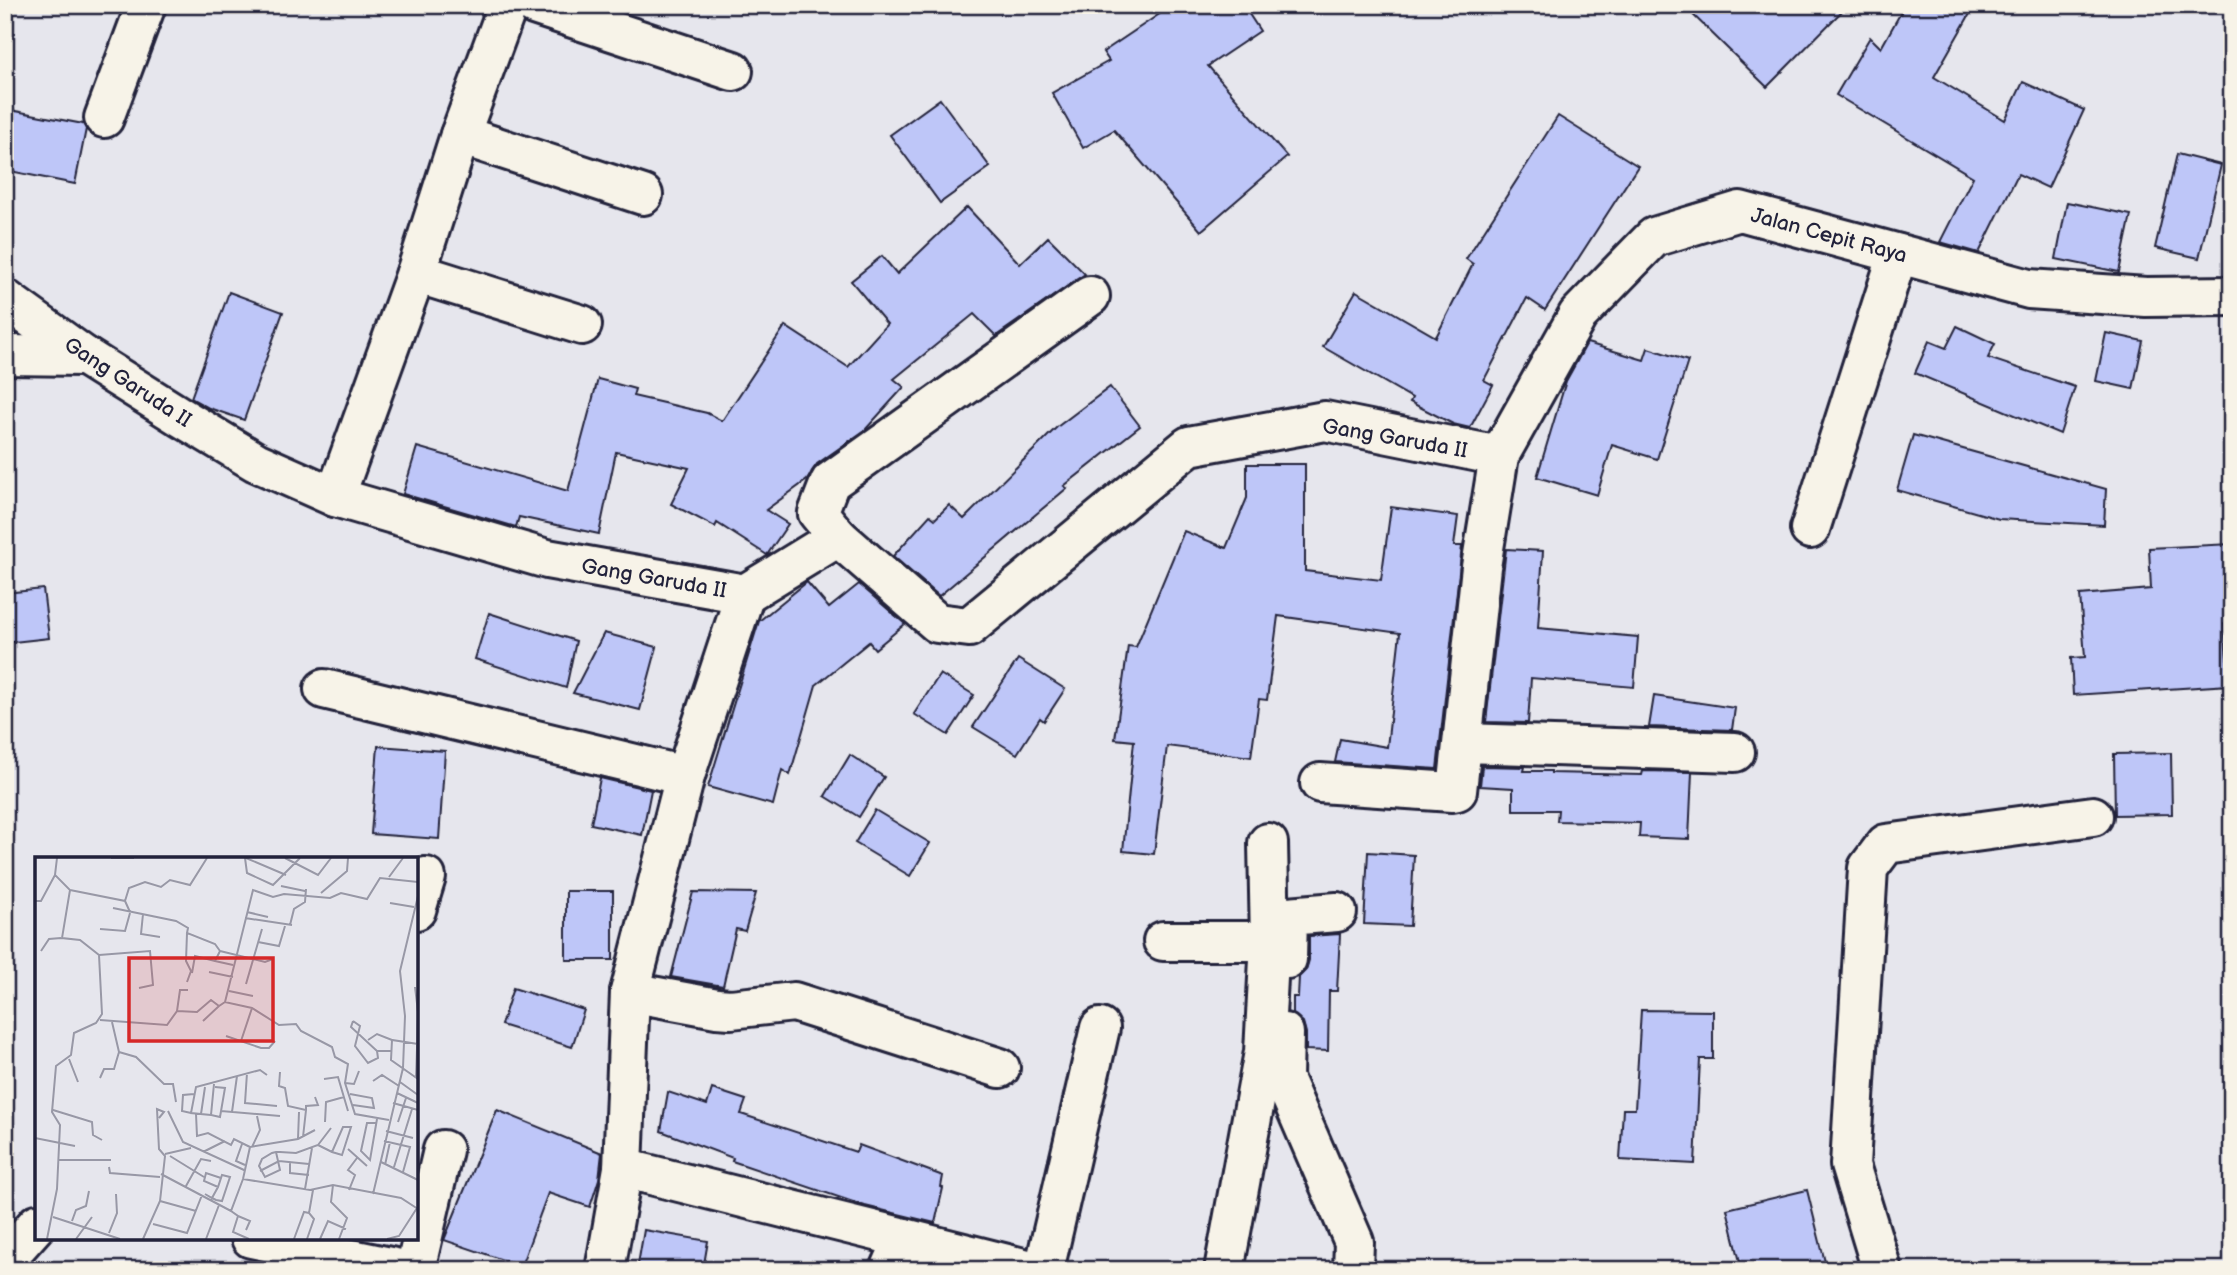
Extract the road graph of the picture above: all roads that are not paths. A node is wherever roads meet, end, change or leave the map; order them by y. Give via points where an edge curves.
1 (146, 5) edge
2 (508, 5) edge
3 (534, 5) edge
4 (733, 71) dead end
5 (104, 118) dead end
6 (460, 135) junction
7 (643, 195) dead end
8 (1898, 254) junction
9 (416, 273) junction
10 (1090, 296) dead end
11 (2232, 296) edge
12 (5, 299) edge
13 (582, 325) dead end
14 (5, 355) edge
15 (84, 356) junction
16 (1499, 456) junction
17 (335, 497) junction
18 (1810, 529) dead end
19 (838, 537) junction
20 (745, 594) junction
21 (324, 689) dead end
22 (1463, 743) junction
23 (1735, 752) dead end
24 (685, 776) junction
25 (1320, 783) dead end
26 (2093, 816) dead end
27 (1268, 843) dead end
28 (1337, 912) dead end
29 (1163, 941) dead end
30 (1270, 941) junction
31 (630, 992) junction
32 (1100, 1028) dead end
33 (1000, 1068) dead end
34 (443, 1150) dead end
35 (623, 1168) junction
36 (35, 1226) edge
37 (260, 1240) edge
38 (321, 1254) edge
39 (897, 1254) edge
40 (5, 1261) edge
41 (405, 1270) edge
42 (415, 1270) edge
43 (605, 1270) edge
44 (1031, 1270) edge
45 (1045, 1270) edge
46 (1224, 1270) edge
47 (1353, 1270) edge
48 (1882, 1270) edge

1 - 5 street
2 - 6 street
3 - 4 street
6 - 7 street
6 - 9 street
8 - 11 street, Jalan Cepit Raya via 2029,289 2146,297
8 - 16 street, Jalan Cepit Raya via 1740,211 1654,237 1578,315
8 - 18 street
9 - 13 street
9 - 17 street
10 - 19 street via 830,482 818,513
12 - 15 street, Gang Garuda II
14 - 15 street
15 - 17 street, Gang Garuda II via 256,462
16 - 19 street, Gang Garuda II via 1325,421 1189,446 969,627 937,623
16 - 22 street via 1481,567
17 - 20 street, Gang Garuda II via 547,559
19 - 20 street, Gang Garuda II
20 - 24 street
21 - 24 street
22 - 23 street
22 - 25 street via 1457,791
24 - 31 street
26 - 48 street via 1886,844 1868,868 1850,1165
27 - 30 street
28 - 47 street via 1288,916 1283,1078 1354,1242
29 - 30 street
30 - 46 street via 1264,1052
31 - 33 street via 731,1009 794,1002
31 - 35 street
32 - 45 street
34 - 42 street
35 - 39 street
35 - 43 street
36 - 40 street
37 - 38 street
38 - 41 street
39 - 44 street

